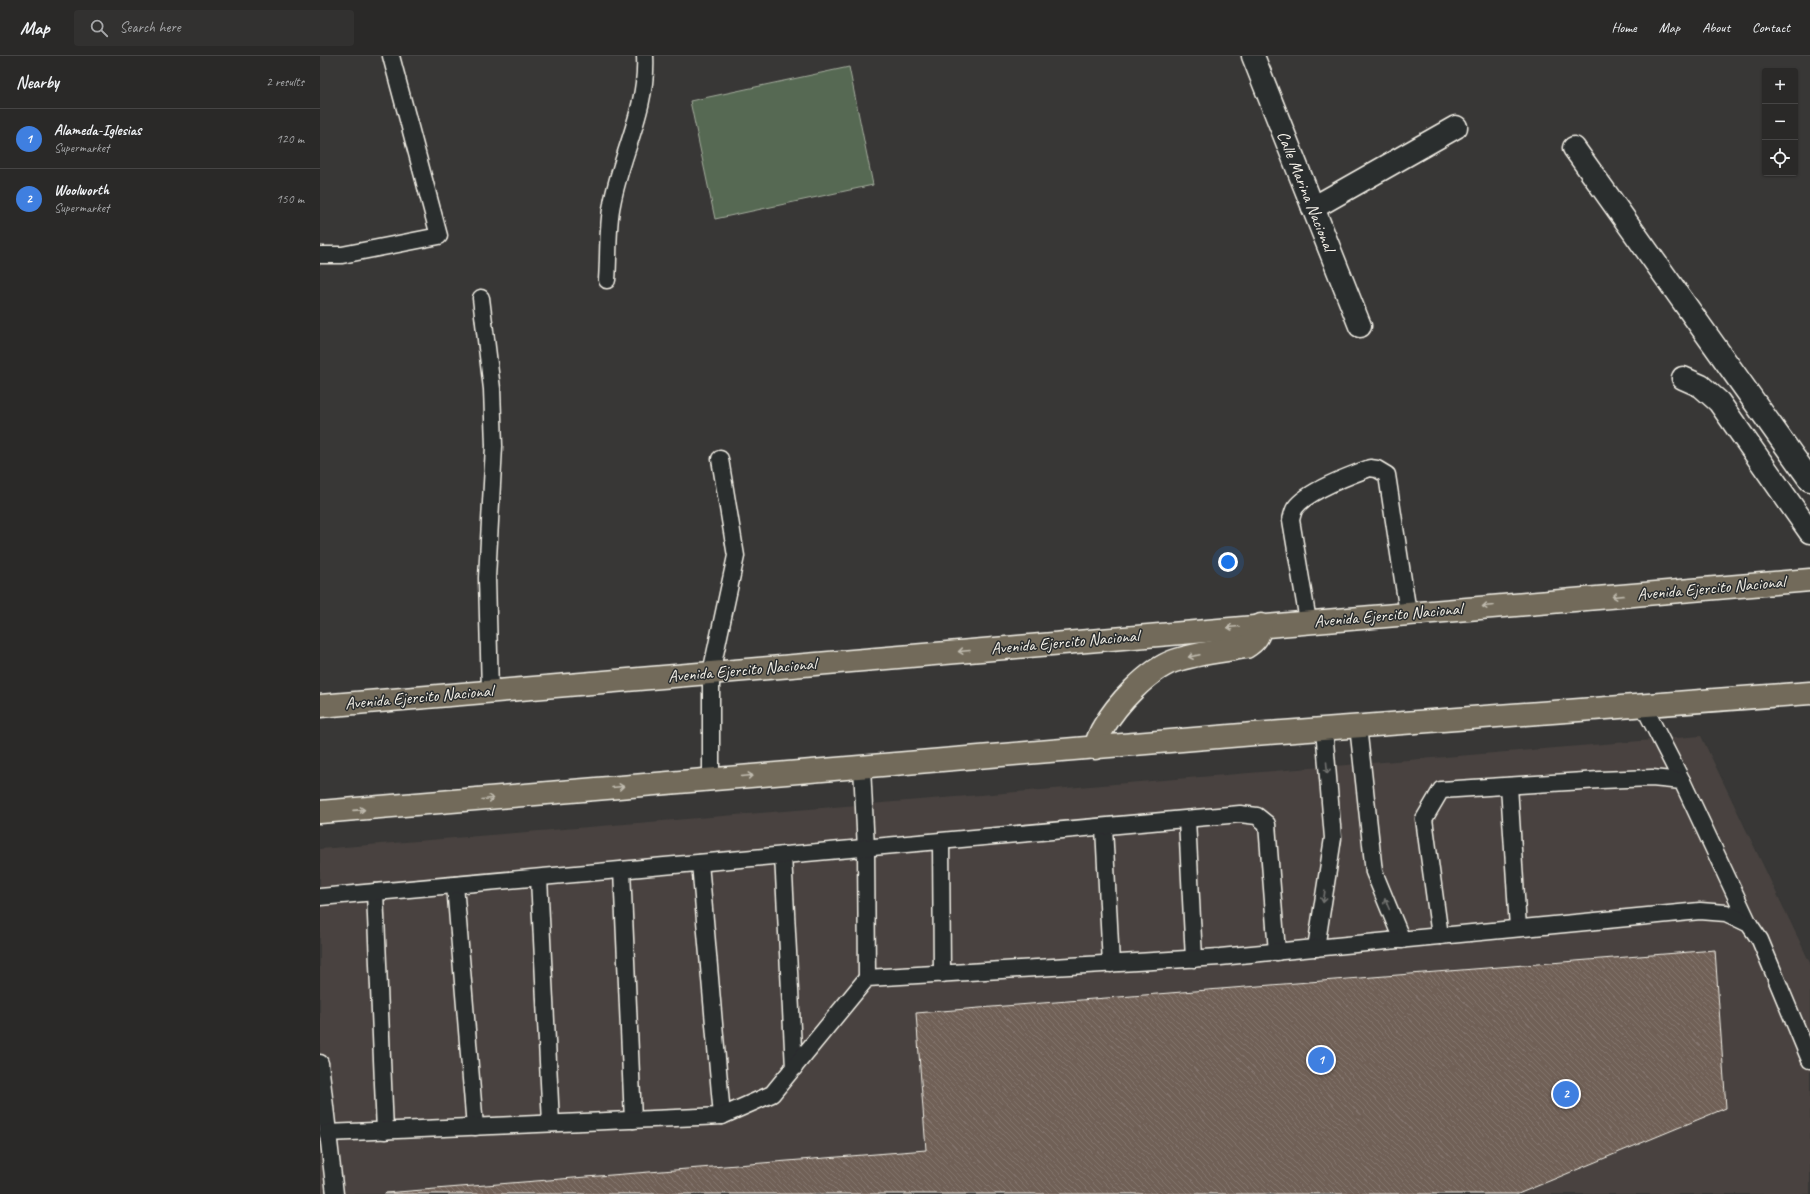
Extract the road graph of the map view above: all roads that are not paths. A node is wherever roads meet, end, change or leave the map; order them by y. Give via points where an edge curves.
1 (391, 56) edge
2 (645, 56) edge
3 (1253, 56) edge
4 (1456, 127) dead end
5 (1574, 148) dead end
6 (1313, 208) junction
7 (320, 255) edge
8 (607, 280) dead end
9 (482, 298) dead end
10 (1360, 326) dead end
11 (1684, 378) dead end
12 (720, 459) dead end
13 (1810, 480) edge
14 (1810, 532) edge
15 (1810, 580) edge
16 (1408, 613) junction
17 (1308, 621) junction
18 (1261, 625) junction
19 (711, 673) junction
20 (490, 692) junction
21 (1810, 693) edge
22 (1643, 705) junction
23 (320, 706) edge
24 (1358, 726) junction
25 (1324, 729) junction
26 (1095, 748) junction
27 (862, 767) junction
28 (711, 779) junction
29 (1682, 781) junction
30 (1509, 786) junction
31 (320, 812) edge
32 (1186, 819) junction
33 (1104, 826) junction
34 (941, 842) junction
35 (866, 849) junction
36 (782, 855) junction
37 (700, 863) junction
38 (622, 870) junction
39 (539, 878) junction
40 (455, 885) junction
41 (375, 892) junction
42 (320, 897) edge
43 (1749, 924) junction
44 (1518, 928) junction
45 (1440, 936) junction
46 (1402, 940) junction
47 (1316, 948) junction
48 (1277, 952) junction
49 (1194, 959) junction
50 (1111, 964) junction
51 (942, 974) junction
52 (867, 978) junction
53 (1810, 1060) edge
54 (320, 1062) edge
55 (794, 1068) junction
56 (722, 1116) junction
57 (633, 1120) junction
58 (551, 1123) junction
59 (475, 1127) junction
60 (385, 1131) junction
61 (327, 1133) junction
62 (335, 1194) edge

1 - 7 lane via 439,236 342,255
2 - 8 lane via 646,73 637,121 612,204
3 - 6 street, Calle Marina Nacional
4 - 6 street
5 - 13 street
6 - 10 street, Calle Marina Nacional
9 - 20 lane via 492,389 494,446 487,578
11 - 14 street via 1701,386 1719,402
12 - 19 lane via 736,556
15 -> 16 main road, Avenida Ejercito Nacional
16 - 17 main road, Avenida Ejercito Nacional
16 - 17 lane via 1387,475 1370,468 1329,485 1305,498 1294,508 1291,520
17 - 18 main road, Avenida Ejercito Nacional
18 -> 19 main road, Avenida Ejercito Nacional
18 -> 26 main road via 1256,641 1246,647 1172,662 1146,678 1112,715 1102,729
19 - 20 main road, Avenida Ejercito Nacional
19 - 28 lane
20 - 23 main road, Avenida Ejercito Nacional
21 - 22 main road
22 - 24 main road
22 - 29 lane
24 - 25 main road
46 -> 24 lane via 1374,872
25 - 26 main road
25 -> 47 lane via 1333,838
26 - 27 main road
28 -> 27 main road
27 - 35 lane
31 -> 28 main road
29 - 30 lane via 1637,779
29 - 43 lane
30 - 44 lane
30 - 45 lane via 1441,790 1424,819
32 - 33 lane
32 - 48 lane via 1240,814 1257,816 1267,824
32 - 49 lane
33 - 34 lane
33 - 50 lane
34 - 35 lane
34 - 51 lane
35 - 36 lane
35 - 52 lane
36 - 37 lane
36 - 55 lane
37 - 38 lane
37 - 56 lane
38 - 39 lane
38 - 57 lane
39 - 40 lane
39 - 58 lane
40 - 41 lane
40 - 59 lane
41 - 42 lane
41 - 60 lane
43 - 44 lane via 1726,913 1700,911
43 - 53 lane via 1760,940
44 - 45 lane
45 - 46 lane
46 - 47 lane
47 - 48 lane
48 - 49 lane
49 - 50 lane
50 - 51 lane
51 - 52 lane
52 - 55 lane
54 - 61 lane
55 - 56 lane via 772,1094
56 - 57 lane
57 - 58 lane
58 - 59 lane
59 - 60 lane
60 - 61 lane
61 - 62 lane

